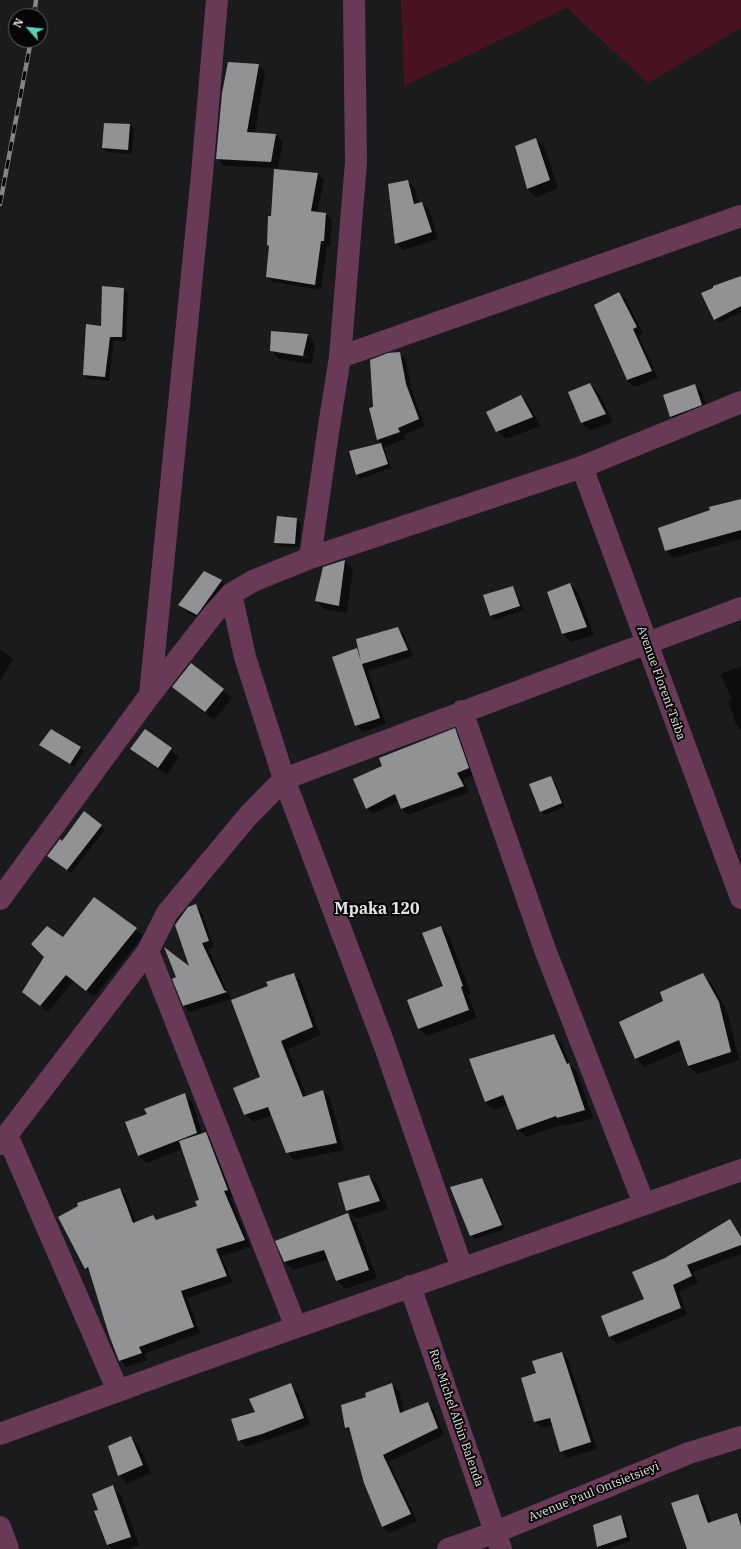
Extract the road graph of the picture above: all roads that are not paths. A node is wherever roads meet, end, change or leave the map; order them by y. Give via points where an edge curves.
1 (217, 0) edge
2 (354, 0) edge
3 (741, 216) edge
4 (340, 357) junction
5 (741, 402) edge
6 (582, 467) junction
7 (310, 558) junction
8 (231, 594) junction
9 (741, 608) edge
10 (646, 642) junction
11 (150, 695) junction
12 (462, 711) junction
13 (284, 779) junction
14 (737, 876) edge
15 (741, 898) edge
16 (0, 899) edge
17 (148, 952) junction
18 (3, 1140) edge
19 (741, 1170) edge
20 (644, 1204) junction
21 (462, 1268) junction
22 (410, 1286) junction
23 (296, 1327) junction
24 (118, 1391) junction
25 (0, 1434) edge
26 (741, 1437) edge
27 (0, 1527) edge
28 (498, 1540) edge
29 (8, 1549) edge
30 (448, 1549) edge

1 - 11 street
2 - 4 street via 356,162
3 - 4 street
4 - 7 street
5 - 6 street
6 - 7 street
6 - 10 street, Avenue Florent Tsiba
7 - 8 street via 253,581
8 - 11 street
8 - 13 street via 245,657
9 - 10 street
10 - 12 street
10 - 14 street, Avenue Florent Tsiba
11 - 16 street
12 - 13 street
12 - 20 street via 544,947
13 - 17 street via 248,816 167,913
13 - 21 street via 384,1044
14 - 15 street, Avenue Florent Tsiba
17 - 18 street
17 - 23 street
18 - 24 street
19 - 20 street
20 - 21 street
21 - 22 street
22 - 23 street
22 - 28 street, Rue Michel Albin Balenda
23 - 24 street
24 - 25 street
26 - 28 street, Avenue Paul Ontsietsieyi via 689,1453
27 - 29 street
28 - 30 street, Avenue Paul Ontsietsieyi

